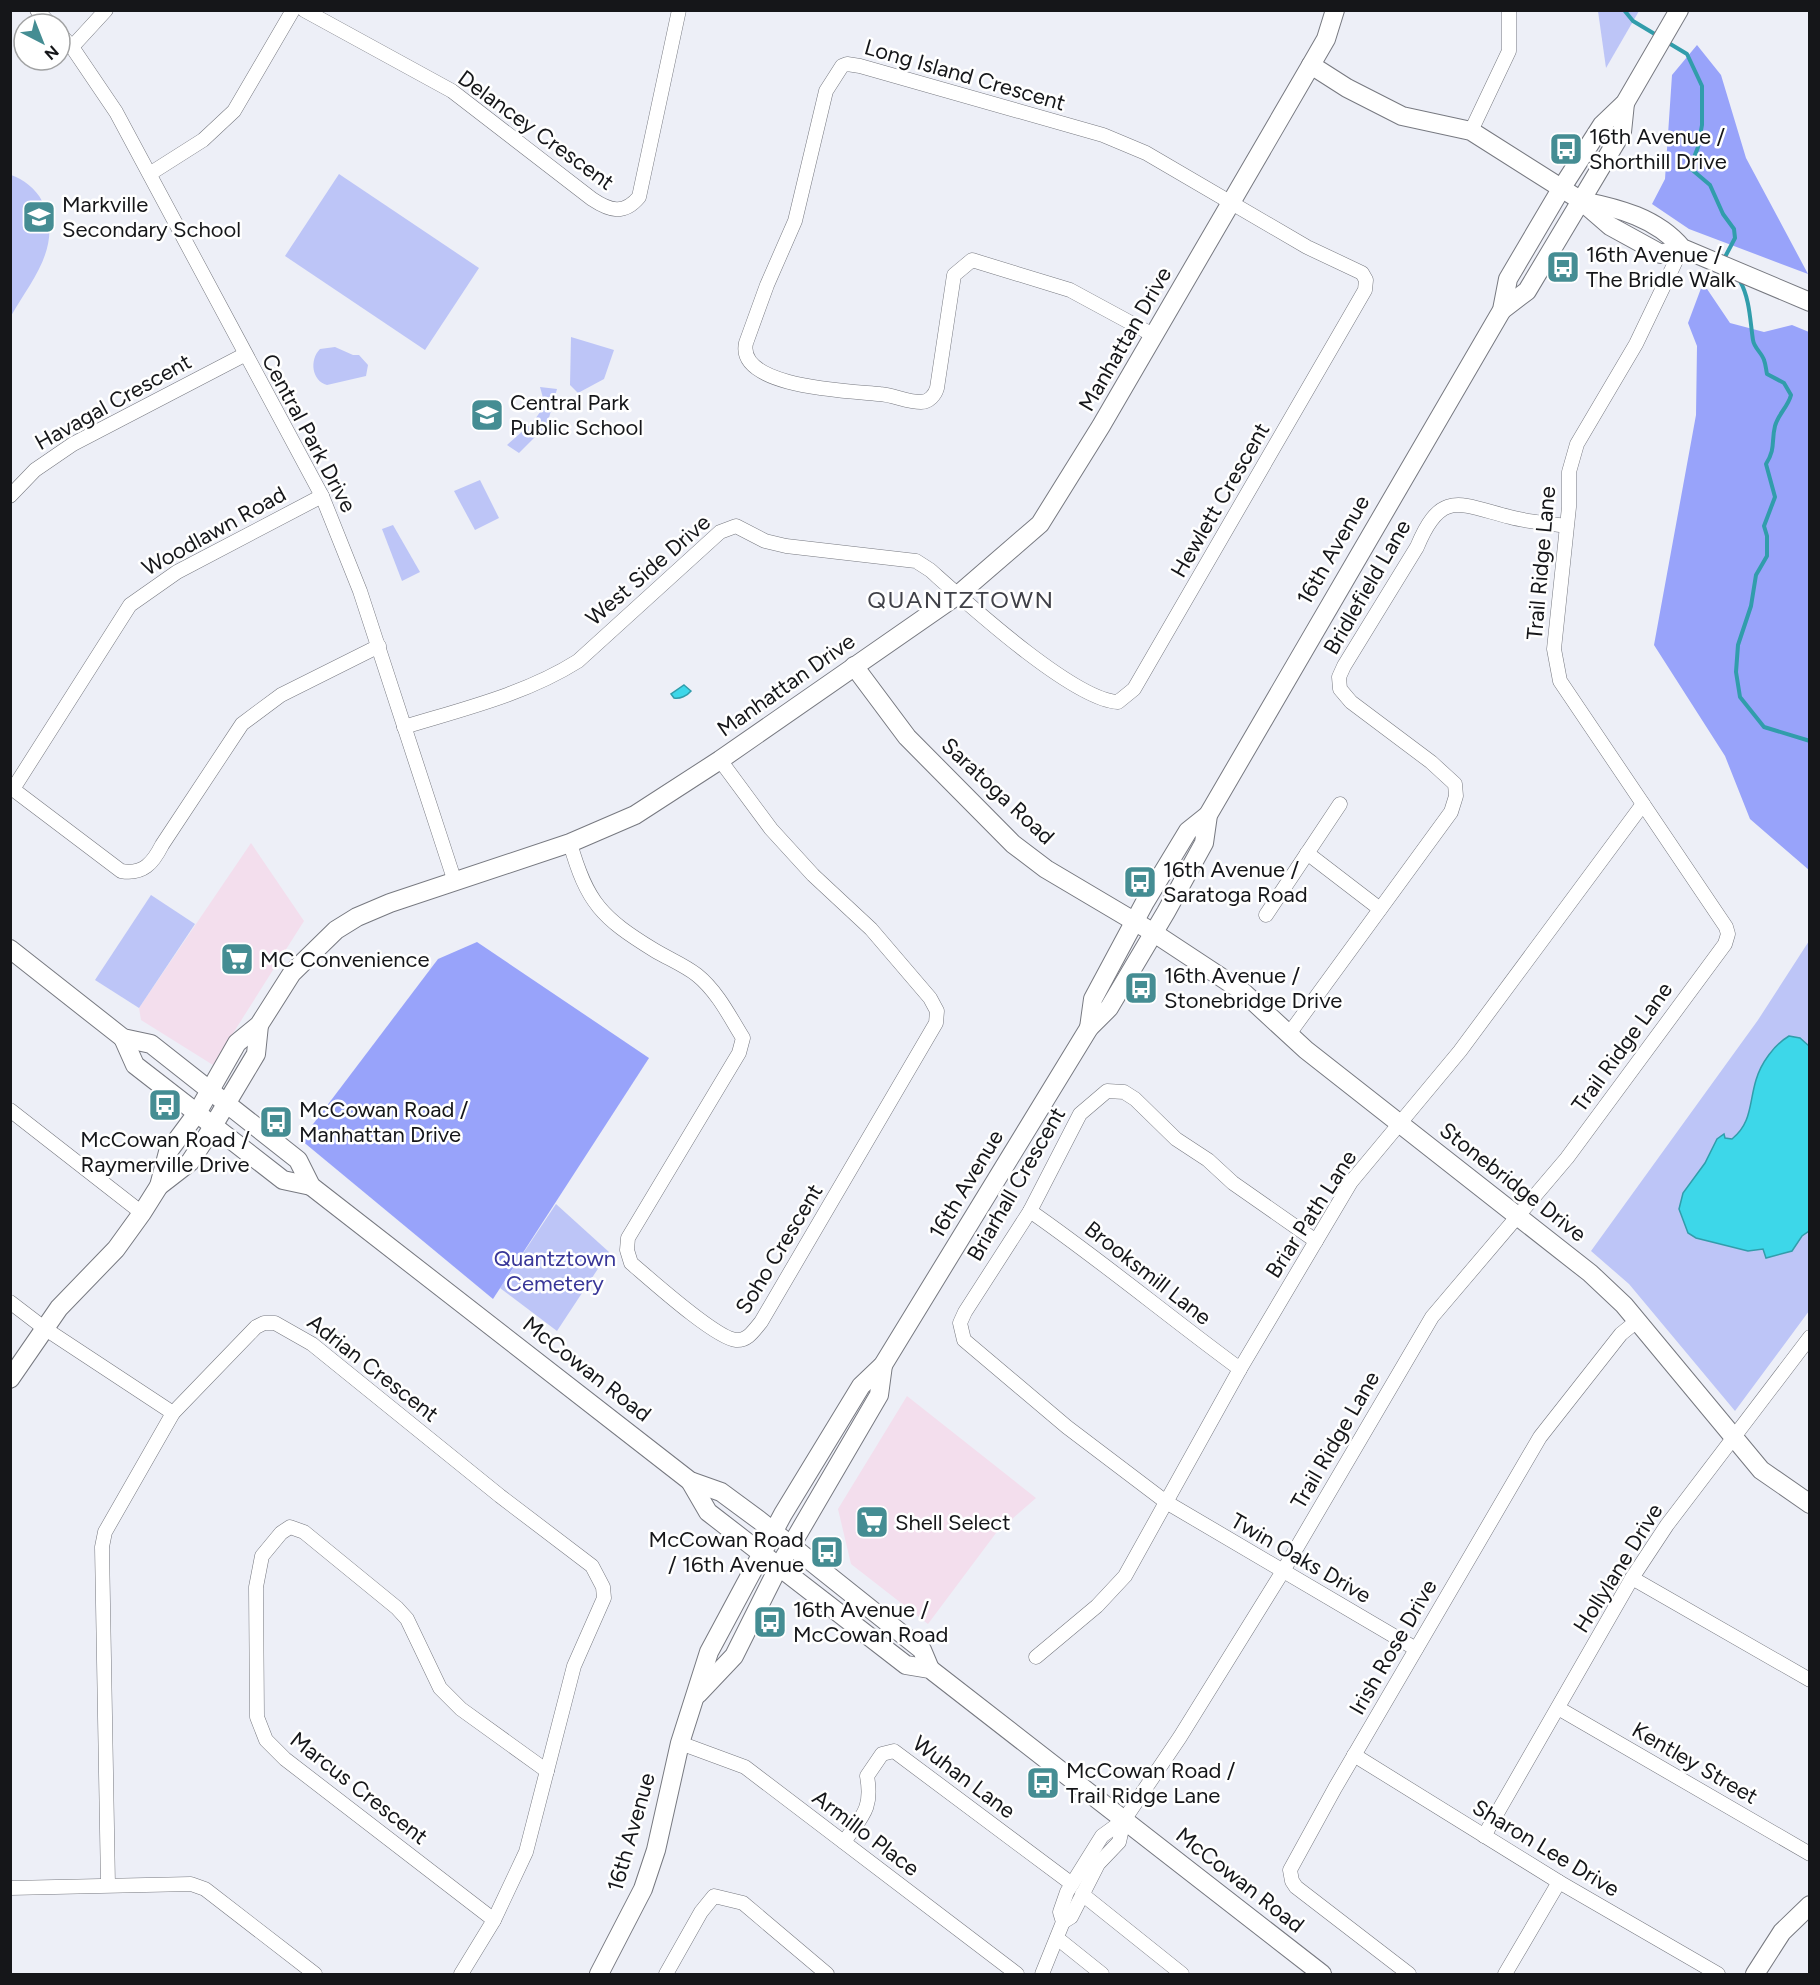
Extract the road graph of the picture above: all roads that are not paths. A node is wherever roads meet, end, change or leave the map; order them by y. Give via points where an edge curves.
1 (106, 10) edge
2 (293, 10) edge
3 (304, 10) edge
4 (679, 10) edge
5 (1335, 10) edge
6 (1509, 10) edge
7 (1679, 10) edge
8 (72, 47) joint
9 (1311, 65) junction
10 (1625, 103) junction
11 (1471, 131) junction
12 (151, 174) junction
13 (1561, 189) junction
14 (1580, 200) junction
15 (1231, 202) junction
16 (1682, 248) junction
17 (1809, 302) edge
18 (1502, 310) junction
19 (1155, 336) junction
20 (244, 355) junction
21 (10, 496) edge
22 (322, 496) junction
23 (1566, 526) junction
24 (958, 594) junction
25 (379, 646) junction
26 (854, 666) junction
27 (404, 727) junction
28 (720, 760) junction
29 (12, 788) edge
30 (1340, 804) dead end
31 (1643, 804) junction
32 (1208, 815) junction
33 (570, 843) junction
34 (1307, 853) junction
35 (455, 882) junction
36 (1380, 909) junction
37 (1266, 915) dead end
38 (1135, 922) junction
39 (1154, 933) junction
40 (10, 949) edge
41 (259, 1025) junction
42 (1089, 1028) junction
43 (1289, 1034) junction
44 (123, 1038) junction
45 (210, 1091) junction
46 (226, 1103) junction
47 (10, 1110) edge
48 (197, 1113) junction
49 (1400, 1124) junction
50 (213, 1126) junction
51 (159, 1186) junction
52 (311, 1186) junction
53 (1030, 1211) junction
54 (142, 1212) junction
55 (1517, 1216) junction
56 (1316, 1240) junction
57 (10, 1302) edge
58 (1637, 1321) junction
59 (44, 1328) junction
60 (1809, 1337) edge
61 (883, 1365) junction
62 (1240, 1369) junction
63 (10, 1379) edge
64 (173, 1413) junction
65 (1734, 1438) junction
66 (690, 1481) junction
67 (1166, 1502) junction
68 (1809, 1503) edge
69 (773, 1531) junction
70 (791, 1545) junction
71 (760, 1554) junction
72 (778, 1568) junction
73 (1283, 1571) junction
74 (1632, 1578) junction
75 (1416, 1649) junction
76 (1036, 1658) dead end
77 (930, 1669) junction
78 (1809, 1680) edge
79 (694, 1697) junction
80 (1558, 1708) junction
81 (680, 1743) junction
82 (1354, 1755) junction
83 (547, 1771) junction
84 (1124, 1820) junction
85 (1484, 1836) junction
86 (844, 1842) junction
87 (1809, 1854) edge
88 (1559, 1882) junction
89 (108, 1886) junction
90 (10, 1888) edge
91 (1077, 1889) junction
92 (1809, 1905) edge
93 (494, 1920) junction
94 (1057, 1938) junction
95 (315, 1974) edge
96 (460, 1974) edge
97 (598, 1974) edge
98 (666, 1974) edge
99 (827, 1974) edge
100 (1017, 1974) edge
101 (1042, 1974) edge
102 (1102, 1974) edge
103 (1182, 1974) edge
104 (1322, 1974) edge
105 (1409, 1974) edge
106 (1505, 1974) edge
107 (1718, 1974) edge
108 (1755, 1974) edge

1 - 8 street
2 - 12 street via 234,111 203,140
3 - 4 street, Delancey Crescent via 452,91 592,199 618,210 628,208 639,197
5 - 9 main road, Manhattan Drive via 1326,39
6 - 11 street via 1509,51
7 - 10 main road, 16th Avenue
8 - 12 street, Central Park Drive via 116,112
9 - 11 main road via 1402,116
9 - 15 main road, Manhattan Drive
10 - 13 main road, 16th Avenue via 1602,125
10 - 14 main road, 16th Avenue via 1622,132
11 - 13 main road
12 - 20 street, Central Park Drive
13 - 14 main road
13 - 18 main road, 16th Avenue via 1508,279
14 - 16 main road via 1610,226 1661,254
14 - 18 main road, 16th Avenue via 1527,291
15 - 19 main road, Manhattan Drive
15 - 19 street, Long Island Crescent via 1146,153 1103,135 847,64 833,75 826,91 795,221 766,285 744,351 748,362 758,370 792,382 921,402 929,400 937,388 954,275 972,260 1070,290
15 - 24 street, Hewlett Crescent via 1307,247 1357,270 1366,280 1365,290 1134,689 1118,702 1094,697 1019,645
16 - 17 main road
16 - 23 street, Trail Ridge Lane via 1636,344 1577,444 1569,472
18 - 32 main road, 16th Avenue
19 - 24 main road, Manhattan Drive via 1040,524
20 - 21 street, Havagal Crescent via 73,444 35,470
20 - 22 street, Central Park Drive
22 - 25 street, Central Park Drive
22 - 29 street, Woodlawn Road via 177,572 130,605
23 - 31 street, Trail Ridge Lane via 1554,649 1560,681
23 - 36 street, Bridlefield Lane via 1513,518 1466,505 1443,508 1424,529 1417,547 1344,666 1339,677 1340,689 1351,702 1455,784 1451,812
24 - 26 main road, Manhattan Drive
24 - 27 street, West Side Drive via 916,561 786,546 765,541 736,526 720,532 568,667 516,691
25 - 27 street, Central Park Drive
25 - 29 street via 281,695 242,724 154,861 138,872 121,871
26 - 28 main road, Manhattan Drive
26 - 38 main road, Saratoga Road via 907,737 1013,844 1046,869
27 - 35 street, Central Park Drive
28 - 33 main road, Manhattan Drive via 635,815
28 - 33 street, Soho Crescent via 771,829 871,929 937,1011 936,1023 862,1152 749,1337 727,1337 707,1324 631,1263 627,1250 628,1238 739,1053 743,1038 700,977 609,921 579,875
30 - 34 street
31 - 49 street, Briar Path Lane via 1482,1023
31 - 55 street, Trail Ridge Lane via 1726,927 1726,940 1576,1146
32 - 38 main road, 16th Avenue via 1188,831
32 - 39 main road, 16th Avenue via 1204,843
33 - 35 main road, Manhattan Drive
34 - 36 street
34 - 37 street
35 - 41 main road, Manhattan Drive via 390,903 336,930 292,974
36 - 43 street, Bridlefield Lane
38 - 39 main road, Saratoga Road
38 - 42 main road, 16th Avenue via 1092,999
39 - 42 main road, 16th Avenue via 1109,1008
39 - 43 main road, Stonebridge Drive via 1242,992
40 - 44 main road, McCowan Road
41 - 45 main road, Manhattan Drive via 237,1043
41 - 46 main road, Manhattan Drive via 256,1054
42 - 61 main road, 16th Avenue
43 - 49 main road, Stonebridge Drive
44 - 45 main road, McCowan Road via 151,1044
44 - 48 main road, McCowan Road via 135,1065
45 - 46 main road, McCowan Road
45 - 48 main road, Manhattan Drive
46 - 50 main road, Manhattan Drive
46 - 52 main road, McCowan Road via 298,1160
47 - 54 street
48 - 50 main road, McCowan Road
48 - 51 main road, Manhattan Drive via 168,1152
49 - 55 main road, Stonebridge Drive
49 - 56 street, Briar Path Lane via 1351,1182
50 - 51 main road, Manhattan Drive via 190,1162
50 - 52 main road, McCowan Road via 283,1180
51 - 54 main road
52 - 66 main road, McCowan Road
53 - 56 street, Briarhall Crescent via 1080,1114 1098,1097 1116,1090 1135,1099 1176,1139
53 - 62 street, Brooksmill Lane
53 - 67 street, Briarhall Crescent via 965,1311 960,1323 964,1340 1067,1427
54 - 59 main road via 116,1249
55 - 58 main road, Stonebridge Drive via 1607,1288
55 - 73 street, Trail Ridge Lane via 1432,1317
56 - 62 street, Briar Path Lane
57 - 59 street
58 - 65 main road, Stonebridge Drive
58 - 75 street, Irish Rose Drive via 1621,1334 1544,1431
59 - 63 main road
59 - 64 street
60 - 65 street, Hollylane Drive
61 - 69 main road, 16th Avenue via 861,1386
61 - 70 main road, 16th Avenue via 879,1395
62 - 67 street, Briar Path Lane
64 - 83 street, Adrian Crescent via 256,1328 275,1323 312,1344 592,1566 604,1598 574,1666
64 - 89 street, Adrian Crescent via 117,1508 102,1547
65 - 68 main road, Stonebridge Drive via 1768,1476
65 - 74 street, Hollylane Drive via 1666,1525
66 - 69 main road, McCowan Road via 721,1492
66 - 71 main road, McCowan Road via 708,1512
67 - 73 street, Twin Oaks Drive
67 - 76 street, Briar Path Lane via 1113,1591
69 - 70 main road, McCowan Road
69 - 71 main road, 16th Avenue
70 - 72 main road, 16th Avenue
70 - 77 main road, McCowan Road via 922,1650
71 - 72 main road, McCowan Road
71 - 79 main road, 16th Avenue via 709,1652
72 - 77 main road, McCowan Road via 906,1665
72 - 79 main road, 16th Avenue via 734,1656
73 - 75 street, Twin Oaks Drive
73 - 84 street, Trail Ridge Lane
74 - 78 street
74 - 80 street, Hollylane Drive
75 - 82 street, Irish Rose Drive
77 - 84 main road, McCowan Road
79 - 81 main road, 16th Avenue
80 - 85 street, Hollylane Drive
80 - 87 street, Kentley Street
81 - 86 street, Armillo Place via 745,1767
81 - 97 main road, 16th Avenue via 643,1889
82 - 85 street, Sharon Lee Drive
82 - 105 street, Irish Rose Drive via 1290,1875 1296,1887
83 - 93 street, Adrian Crescent via 526,1852
83 - 93 street, Marcus Crescent via 461,1709 440,1688 406,1618 383,1594 304,1532 290,1527 269,1546 262,1556 256,1587 257,1717 266,1740 285,1759
84 - 91 street, Trail Ridge Lane via 1102,1836
84 - 104 main road, McCowan Road
85 - 88 street, Sharon Lee Drive
86 - 91 street, Wuhan Lane via 866,1810 870,1795 867,1776 882,1754 894,1751
86 - 100 street, Armillo Place
88 - 106 street
88 - 107 street, Sharon Lee Drive
89 - 90 street
89 - 95 street via 191,1884 205,1889
91 - 94 street, Trail Ridge Lane via 1060,1912 1063,1922
91 - 103 street
92 - 108 main road via 1782,1932
93 - 96 street, Adrian Crescent
94 - 101 street, Trail Ridge Lane
94 - 102 street
98 - 99 street via 714,1896 743,1903

